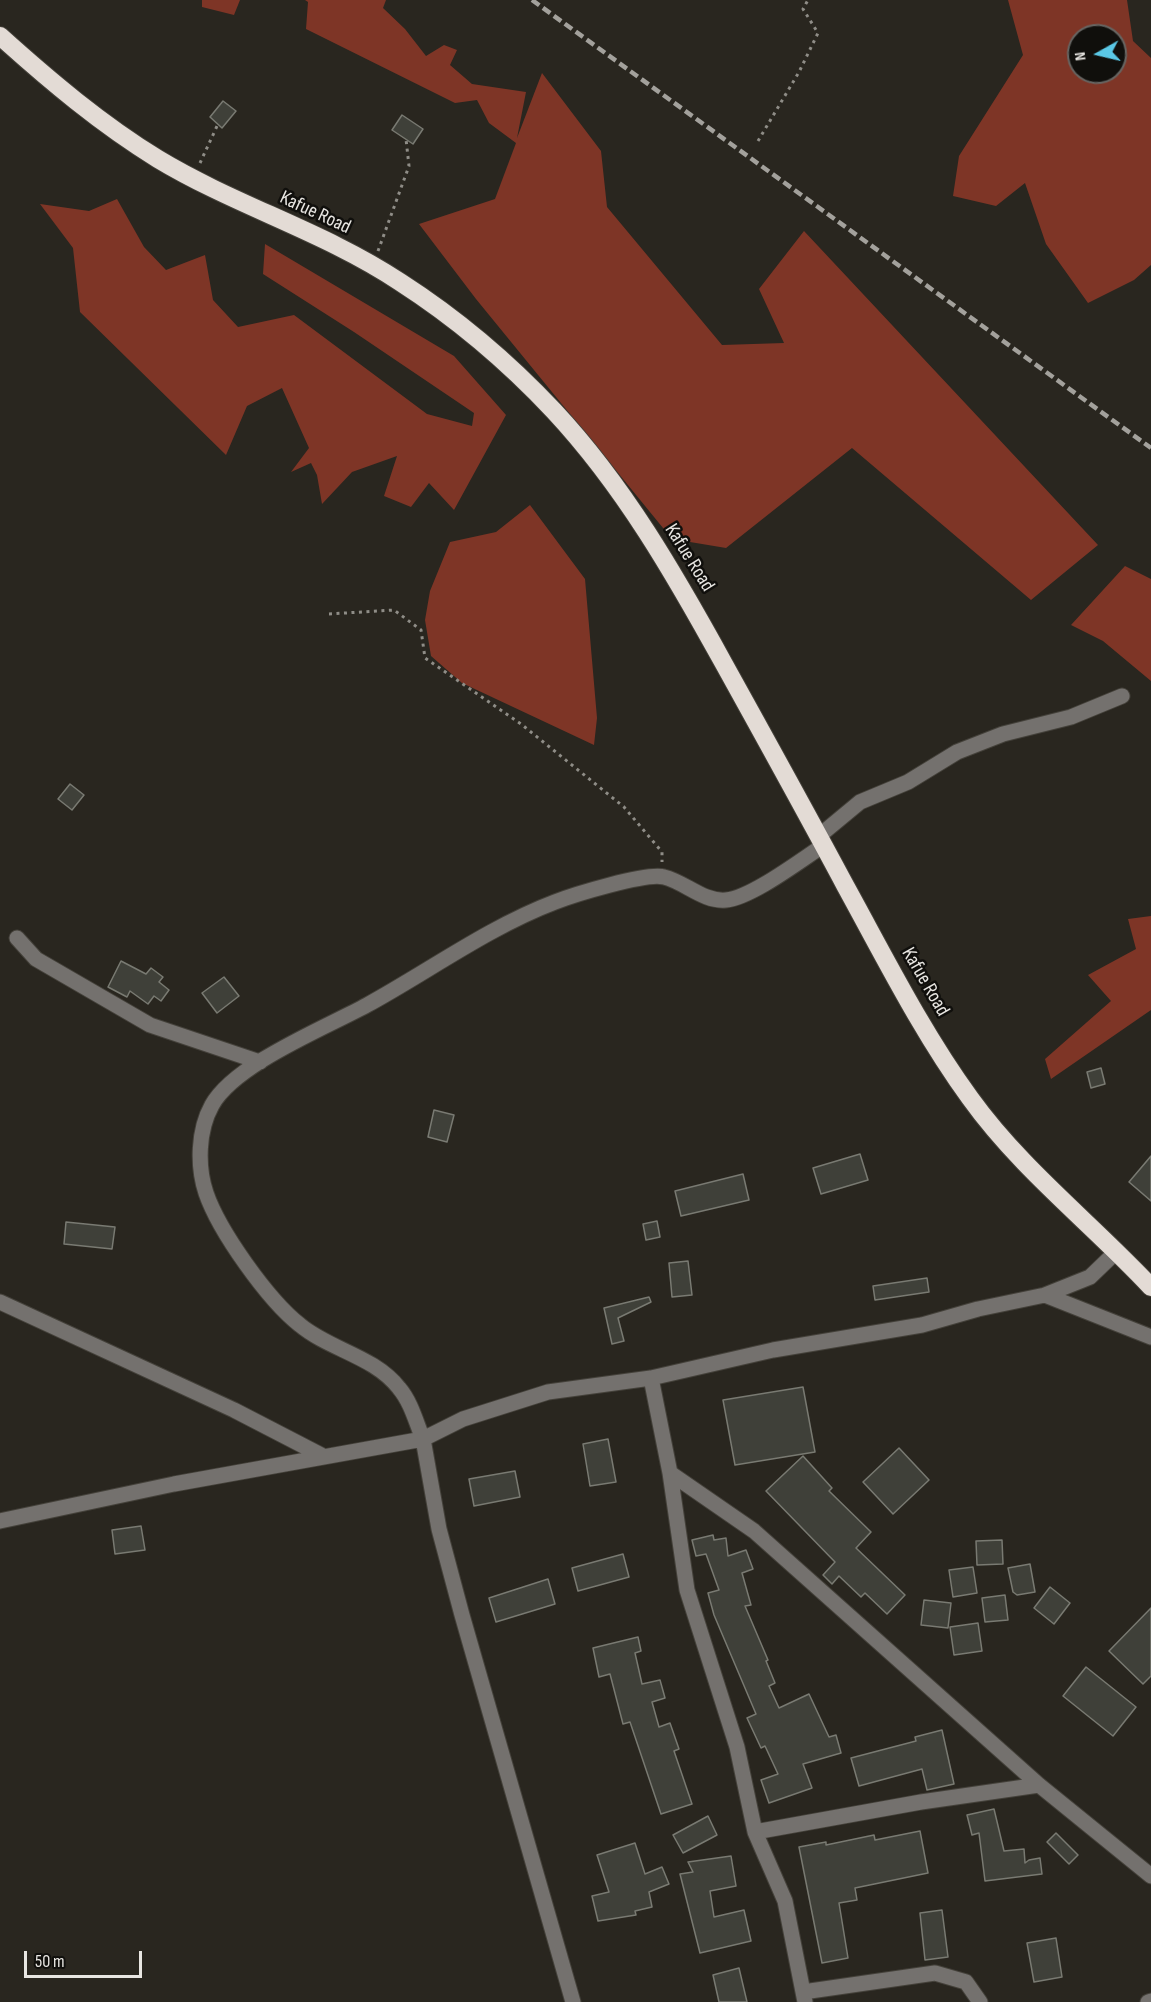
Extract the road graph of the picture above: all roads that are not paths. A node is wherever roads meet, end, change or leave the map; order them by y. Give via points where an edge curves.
1 (0, 36) edge
2 (1122, 696) dead end
3 (821, 841) junction
4 (17, 938) dead end
5 (260, 1062) junction
6 (1118, 1251) junction
7 (1151, 1287) edge
8 (1045, 1295) junction
9 (0, 1302) edge
10 (1151, 1337) edge
11 (651, 1378) junction
12 (423, 1439) junction
13 (321, 1455) junction
14 (670, 1473) junction
15 (0, 1521) edge
16 (1039, 1785) junction
17 (755, 1832) junction
18 (1151, 1876) edge
19 (804, 1997) edge
20 (573, 2002) edge
21 (980, 2002) edge

1 - 3 highway, Kafue Road via 106,124 193,179 398,280 485,345 552,409 604,468 675,576
2 - 3 street via 1071,717 1003,734 957,752 908,782 860,802
3 - 5 street via 748,893 728,900 711,900 662,876 645,877 555,902 484,937
3 - 6 highway, Kafue Road via 902,991 969,1097 1021,1161
4 - 5 street via 36,958 150,1025
5 - 12 street via 213,1103 203,1129 200,1163 206,1192 221,1225 280,1305 316,1337 387,1375 409,1403
6 - 7 highway, Kafue Road
6 - 8 street via 1090,1276
8 - 10 street
8 - 11 street via 922,1325 772,1350
9 - 13 street via 234,1410
11 - 12 street via 548,1392 463,1419
11 - 14 street
12 - 13 street
12 - 20 street via 442,1540
13 - 15 street
14 - 16 street via 754,1531
14 - 17 street via 687,1590 737,1747
16 - 17 street
16 - 18 street
17 - 19 street via 785,1901
19 - 21 street via 935,1973 966,1982

